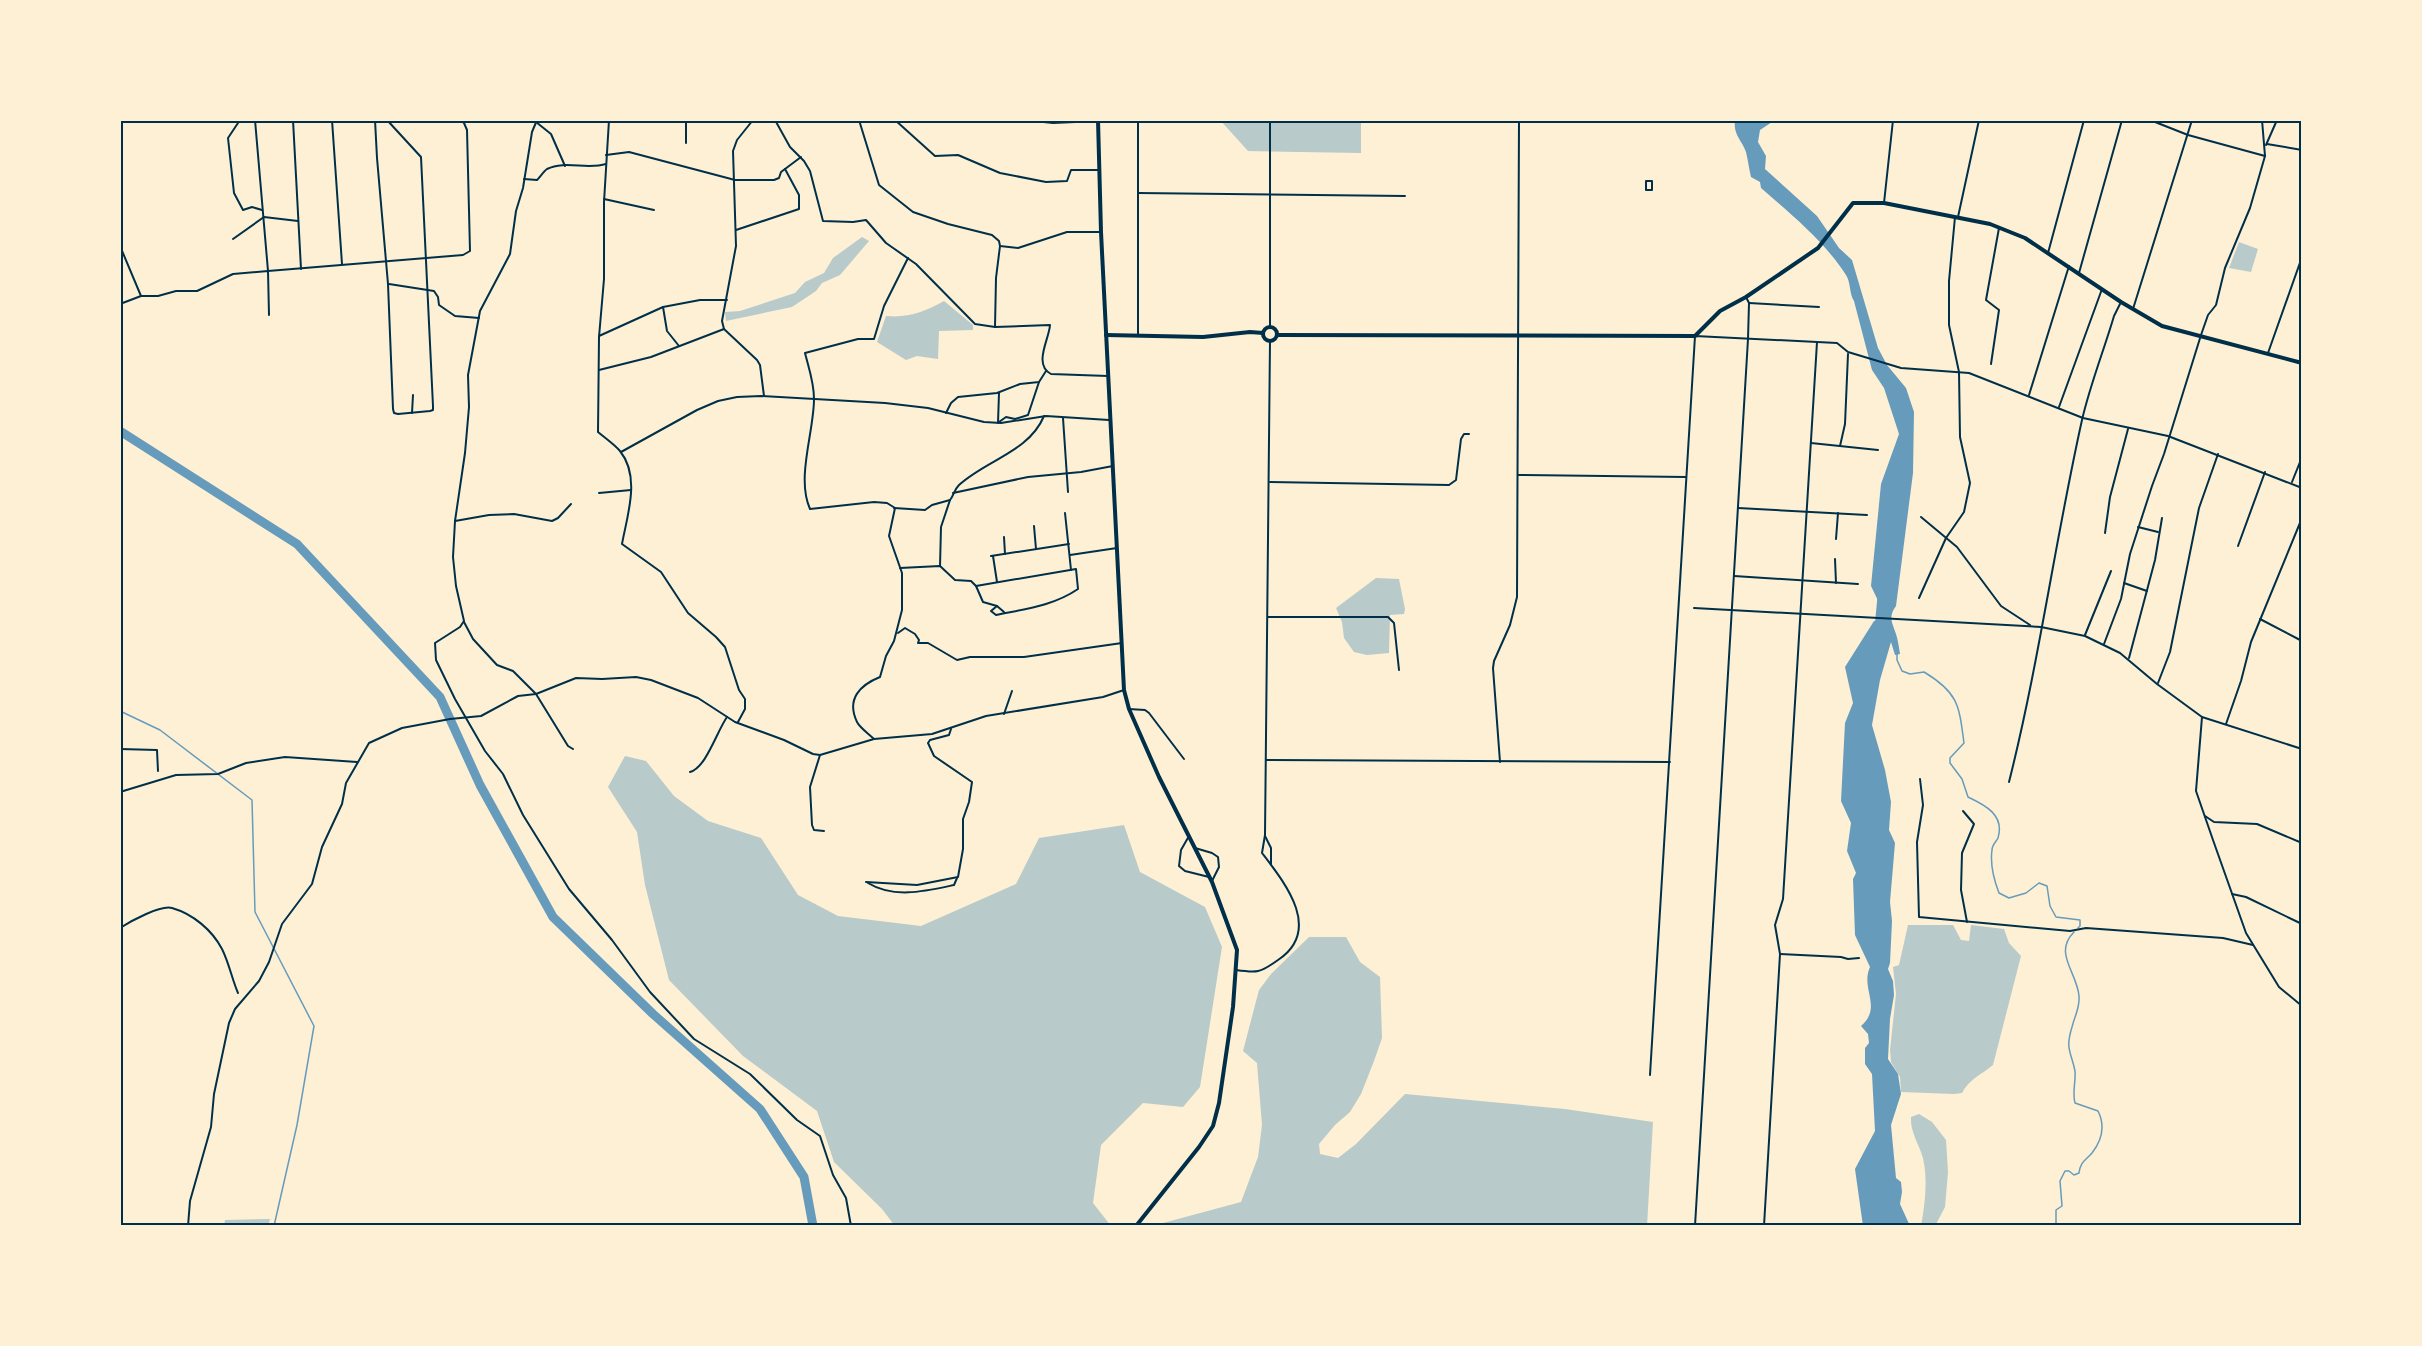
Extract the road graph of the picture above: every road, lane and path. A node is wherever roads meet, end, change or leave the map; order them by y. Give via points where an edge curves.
1 (240, 120) edge
2 (255, 120) edge
3 (293, 120) edge
4 (332, 120) edge
5 (375, 120) edge
6 (387, 120) edge
7 (459, 120) edge
8 (609, 120) edge
9 (686, 120) edge
10 (753, 120) edge
11 (775, 120) edge
12 (859, 120) edge
13 (895, 120) edge
14 (1024, 120) edge
15 (1138, 120) edge
16 (1270, 120) edge
17 (1520, 120) edge
18 (1893, 120) edge
19 (1979, 120) edge
20 (2084, 120) edge
21 (2122, 120) edge
22 (2152, 120) edge
23 (2192, 120) edge
24 (2262, 120) edge
25 (2277, 120) edge
26 (537, 121) edge
27 (1098, 121) edge
28 (2188, 135) junction
29 (686, 143) dead end
30 (2267, 145) junction
31 (2302, 150) edge
32 (606, 155) junction
33 (2265, 156) junction
34 (801, 157) junction
35 (606, 164) junction
36 (565, 166) junction
37 (785, 169) junction
38 (1100, 170) junction
39 (524, 179) junction
40 (735, 180) junction
41 (1138, 193) junction
42 (1270, 194) junction
43 (1405, 196) dead end
44 (604, 199) junction
45 (1884, 203) junction
46 (261, 210) junction
47 (654, 210) dead end
48 (264, 217) junction
49 (1956, 217) junction
50 (299, 221) junction
51 (1999, 228) junction
52 (736, 230) junction
53 (1101, 232) junction
54 (233, 239) dead end
55 (120, 246) edge
56 (1000, 246) junction
57 (2048, 253) junction
58 (425, 257) junction
59 (2302, 257) edge
60 (908, 258) junction
61 (385, 260) junction
62 (342, 265) junction
63 (2068, 266) junction
64 (301, 269) junction
65 (268, 271) junction
66 (2079, 273) junction
67 (388, 284) junction
68 (2102, 289) junction
69 (428, 290) junction
70 (141, 296) junction
71 (1746, 297) junction
72 (727, 300) junction
73 (2121, 302) junction
74 (1749, 303) junction
75 (120, 304) edge
76 (663, 307) junction
77 (1819, 307) dead end
78 (2133, 309) junction
79 (269, 315) dead end
80 (479, 318) junction
81 (995, 327) junction
82 (1270, 327) junction
83 (724, 329) junction
84 (1263, 333) junction
85 (1106, 335) junction
86 (1277, 335) junction
87 (2201, 335) junction
88 (599, 336) junction
89 (1138, 336) junction
90 (1518, 336) junction
91 (1695, 336) junction
92 (1749, 339) junction
93 (1270, 341) junction
94 (1816, 342) junction
95 (679, 346) junction
96 (1848, 352) junction
97 (2268, 353) junction
98 (2302, 363) edge
99 (1991, 364) dead end
100 (598, 370) junction
101 (1046, 371) junction
102 (1959, 372) junction
103 (1108, 376) junction
104 (1039, 382) junction
105 (999, 392) junction
106 (413, 395) dead end
107 (764, 396) junction
108 (2028, 396) junction
109 (814, 400) junction
110 (2058, 408) junction
111 (412, 413) junction
112 (946, 413) junction
113 (1044, 416) junction
114 (1063, 418) junction
115 (2083, 418) junction
116 (1111, 420) junction
117 (998, 423) junction
118 (2128, 429) junction
119 (1469, 434) dead end
120 (2168, 436) junction
121 (1811, 443) junction
122 (1840, 446) junction
123 (1878, 450) dead end
124 (621, 452) junction
125 (2218, 454) junction
126 (2302, 457) edge
127 (1113, 466) junction
128 (2265, 472) junction
129 (1066, 473) junction
130 (1518, 475) junction
131 (1686, 477) junction
132 (1269, 482) junction
133 (2291, 483) junction
134 (2302, 488) edge
135 (631, 490) junction
136 (1068, 492) dead end
137 (599, 493) dead end
138 (953, 493) junction
139 (950, 500) junction
140 (571, 504) dead end
141 (894, 508) junction
142 (1738, 508) junction
143 (1807, 512) junction
144 (1065, 513) dead end
145 (1838, 513) junction
146 (1867, 515) dead end
147 (1921, 517) dead end
148 (2162, 518) dead end
149 (2302, 518) edge
150 (455, 521) junction
151 (1034, 526) dead end
152 (2138, 527) junction
153 (2158, 532) junction
154 (2105, 533) dead end
155 (1004, 537) dead end
156 (1946, 538) junction
157 (1836, 539) dead end
158 (1069, 544) junction
159 (2238, 546) dead end
160 (1117, 548) junction
161 (1036, 549) junction
162 (1005, 554) junction
163 (1070, 555) junction
164 (1835, 559) dead end
165 (900, 567) junction
166 (940, 567) junction
167 (1071, 570) junction
168 (2111, 571) dead end
169 (1734, 576) junction
170 (1803, 580) junction
171 (997, 582) junction
172 (1836, 583) junction
173 (2124, 583) junction
174 (1858, 584) dead end
175 (976, 586) junction
176 (2147, 591) junction
177 (1919, 598) dead end
178 (997, 606) junction
179 (1694, 608) dead end
180 (1731, 610) junction
181 (1005, 614) junction
182 (1801, 614) junction
183 (1268, 617) junction
184 (2260, 619) junction
185 (464, 621) junction
186 (2032, 627) junction
187 (2041, 627) junction
188 (897, 633) junction
189 (2085, 636) junction
190 (2302, 641) edge
191 (1122, 643) junction
192 (2104, 644) junction
193 (2129, 658) junction
194 (1399, 670) dead end
195 (2157, 684) junction
196 (1124, 690) junction
197 (1011, 691) dead end
198 (536, 694) junction
199 (1129, 709) junction
200 (1004, 714) junction
201 (727, 717) junction
202 (2202, 717) junction
203 (467, 718) junction
204 (738, 723) junction
205 (2226, 724) junction
206 (951, 729) junction
207 (874, 739) junction
208 (120, 749) edge
209 (573, 749) dead end
210 (2302, 749) edge
211 (820, 755) junction
212 (1184, 759) dead end
213 (1266, 760) junction
214 (357, 762) junction
215 (1500, 762) junction
216 (1670, 762) junction
217 (158, 771) dead end
218 (690, 772) dead end
219 (1920, 779) dead end
220 (2009, 782) dead end
221 (120, 792) edge
222 (1963, 811) dead end
223 (2205, 816) junction
224 (824, 831) dead end
225 (1265, 835) junction
226 (1189, 836) junction
227 (2302, 843) edge
228 (1195, 848) junction
229 (1271, 864) junction
230 (958, 877) junction
231 (1211, 879) junction
232 (2232, 894) junction
233 (1966, 922) junction
234 (2302, 924) edge
235 (120, 928) edge
236 (2253, 945) junction
237 (1779, 954) junction
238 (1858, 958) dead end
239 (1236, 970) junction
240 (238, 993) dead end
241 (2302, 1006) edge
242 (1650, 1076) dead end
243 (188, 1226) edge
244 (851, 1226) edge
245 (1136, 1226) edge
246 (1695, 1226) edge
247 (1764, 1226) edge

1 - 46 street via 228,138 234,193 243,210
2 - 46 street
3 - 50 street
4 - 62 street
5 - 61 street
6 - 58 street via 421,157
7 - 58 street via 466,130 470,251 463,255
8 - 32 street
9 - 29 street
10 - 40 street via 733,151
11 - 34 street via 790,147
12 - 56 street via 879,185 914,212 992,235
13 - 38 street via 930,154 958,155 1000,173 1046,182 1067,181 1071,170
14 - 27 street
15 - 41 street
16 - 42 street
17 - 90 street
18 - 45 street
19 - 49 street
20 - 57 street
21 - 66 street
22 - 28 street
23 - 28 street
24 - 30 street
25 - 30 street
26 - 36 street via 551,134
26 - 39 street
27 - 38 highway
28 - 33 street
28 - 78 street
30 - 31 street
30 - 33 street
32 - 35 street
32 - 40 street via 629,152
33 - 87 street via 2250,208 2225,268 2216,305
34 - 37 street
34 - 60 street via 810,171 823,221 866,220 886,243
35 - 36 street
35 - 44 street
36 - 39 street via 547,170 537,180
37 - 40 street via 774,180
37 - 52 street via 799,195 799,209
38 - 53 highway
39 - 80 street via 510,254 486,295
40 - 52 street
41 - 42 street
41 - 89 street
42 - 43 street
42 - 82 street
44 - 47 street
44 - 88 street
45 - 49 highway
45 - 71 highway via 1853,203 1818,248
46 - 48 street
48 - 50 street
48 - 54 street
48 - 65 street
49 - 51 highway
49 - 102 street via 1949,325
50 - 64 street
51 - 57 highway
51 - 99 street via 1986,300 1999,310
52 - 72 street
53 - 56 street via 1067,232 1018,248
53 - 85 highway
55 - 70 street
56 - 81 street
57 - 63 highway
58 - 61 street
58 - 69 street
59 - 97 street
60 - 81 street via 975,324
60 - 109 street via 884,306 874,339 858,339 805,353 813,378
61 - 62 street
61 - 67 street
62 - 64 street
63 - 66 highway
63 - 108 street
64 - 65 street
65 - 70 street via 233,274 197,291
65 - 79 street
66 - 68 highway
67 - 69 street
67 - 111 street via 393,410 398,414
68 - 73 highway
68 - 110 street
69 - 80 street via 434,291 439,305 455,316
69 - 111 street via 433,410
70 - 75 street
71 - 74 street
71 - 91 highway via 1720,311
72 - 76 street via 699,300
72 - 83 street via 721,316
73 - 78 highway
73 - 115 street
74 - 77 street
74 - 92 street
76 - 88 street
76 - 95 street via 667,331
78 - 87 highway via 2162,326
80 - 150 street via 468,375 465,453
81 - 101 street via 1050,325 1043,352
82 - 84 highway
82 - 86 highway
83 - 95 street
83 - 107 street via 760,365
84 - 89 highway
84 - 93 highway
85 - 89 highway
85 - 103 highway
86 - 90 highway
86 - 93 highway
87 - 97 highway
87 - 120 street
88 - 100 street
90 - 91 highway
90 - 130 street
91 - 92 street
91 - 131 street
92 - 94 street
92 - 142 street
93 - 132 street
94 - 96 street via 1837,343
94 - 121 street
95 - 100 street
96 - 102 street via 1901,368
96 - 122 street via 1845,424
97 - 98 highway
100 - 124 street via 598,432
101 - 103 street
101 - 104 street
102 - 108 street
102 - 156 street via 1960,437 1970,483 1964,512
103 - 116 highway
104 - 105 street
104 - 117 street via 1028,415 1006,417
105 - 112 street via 958,397
105 - 117 street
106 - 111 street
107 - 109 street
107 - 124 street via 718,401
108 - 110 street
109 - 112 street via 885,403
109 - 141 street via 804,463 810,509 874,502
110 - 115 street
112 - 117 street
113 - 114 street
113 - 117 street
113 - 138 street via 1037,431 1010,454 963,482
114 - 116 street
114 - 129 street
115 - 118 street
115 - 187 street
116 - 127 highway
118 - 120 street
118 - 154 street
119 - 132 street via 1461,439 1456,480 1449,485
120 - 125 street
120 - 152 street
121 - 122 street
121 - 143 street
122 - 123 street
124 - 135 street via 630,471
125 - 128 street
125 - 195 street via 2199,508 2170,652
126 - 133 street
127 - 129 street
127 - 160 highway
128 - 133 street
128 - 159 street
129 - 136 street
129 - 138 street
130 - 131 street
130 - 215 street via 1517,597 1493,668
131 - 216 street
132 - 183 street
133 - 134 street
135 - 137 street
135 - 204 street via 622,544 661,572 688,613 725,647 745,699 745,710
138 - 139 street
139 - 141 street via 925,510
139 - 166 street via 941,527
140 - 150 street via 552,521 514,514
141 - 165 street via 890,536
142 - 143 street
142 - 169 street
143 - 145 street
143 - 170 street
144 - 158 street
145 - 146 street
145 - 157 street
147 - 156 street
148 - 153 street
149 - 184 street
150 - 185 street via 453,557
151 - 161 street
152 - 153 street
152 - 173 street
153 - 176 street via 2156,560
155 - 162 street
156 - 177 street
156 - 186 street via 1970,562 2001,606
158 - 161 street
158 - 163 street
160 - 163 street
160 - 191 highway
161 - 162 street
162 - 171 street via 992,556
163 - 167 street
164 - 172 street
165 - 166 street
165 - 188 street via 904,583
166 - 175 street via 955,580 967,580
167 - 171 street
167 - 181 street via 1076,569 1078,589 1044,606
168 - 189 street
169 - 170 street
169 - 180 street
170 - 172 street
170 - 182 street
171 - 175 street
172 - 174 street
173 - 176 street
173 - 192 street
175 - 178 street via 983,602
176 - 193 street
178 - 181 street
178 - 181 street via 993,613
179 - 180 street
180 - 182 street
180 - 246 street
182 - 186 street
182 - 237 street via 1783,899 1775,925
183 - 194 street via 1388,617 1394,623
183 - 213 street
184 - 190 street
184 - 205 street
185 - 198 street via 473,639 496,665 513,671
185 - 203 street via 435,643 434,651
186 - 187 street
187 - 189 street
187 - 220 street
188 - 191 street via 905,628 918,636 918,643 928,643 957,660 1024,657
188 - 207 street via 880,677 855,693 857,723
189 - 192 street
191 - 196 highway
192 - 193 street
193 - 195 street
195 - 202 street
196 - 199 highway
196 - 200 street
197 - 200 street
198 - 201 street via 576,678 636,677 698,698
198 - 203 street via 518,696 481,716
198 - 209 street
199 - 212 street via 1149,713
199 - 226 highway
200 - 206 street
201 - 204 street
201 - 218 street via 696,771
202 - 205 street
202 - 223 street via 2196,791
203 - 214 street via 402,728 369,743
203 - 244 street via 554,868 650,992 694,1039 750,1074 779,1104 820,1136 833,1175 846,1198
204 - 211 street
205 - 210 street
206 - 207 street
206 - 230 street via 949,735 928,743 934,756 972,782 963,819
207 - 211 street
208 - 217 street via 157,750
211 - 224 street via 810,792 812,825 814,830
213 - 215 street
213 - 225 street
214 - 221 street via 285,757 246,763 218,774 176,775
214 - 243 street via 322,847 312,884 282,924 259,981 228,1023 214,1094 212,1127 190,1201
215 - 216 street
216 - 242 street
219 - 233 street via 1923,805 1917,842 1919,917
222 - 233 street via 1974,824 1962,853 1960,890
223 - 227 street via 2214,822 2257,824
223 - 232 street
225 - 229 street via 1271,848
225 - 229 street via 1262,853
226 - 228 highway
226 - 231 street via 1181,850 1179,866
228 - 231 highway
228 - 231 street via 1218,857 1219,867
229 - 239 street via 1295,901 1297,937 1285,956 1261,972
230 - 230 street via 917,885 866,882 876,888 920,892 954,885
231 - 239 highway via 1237,950
232 - 234 street
232 - 236 street
233 - 236 street via 2070,932 2086,928 2223,938
235 - 240 street via 137,918 172,908 190,915 221,947
236 - 241 street via 2279,987
237 - 238 street
237 - 247 street
239 - 245 highway via 1213,1126

